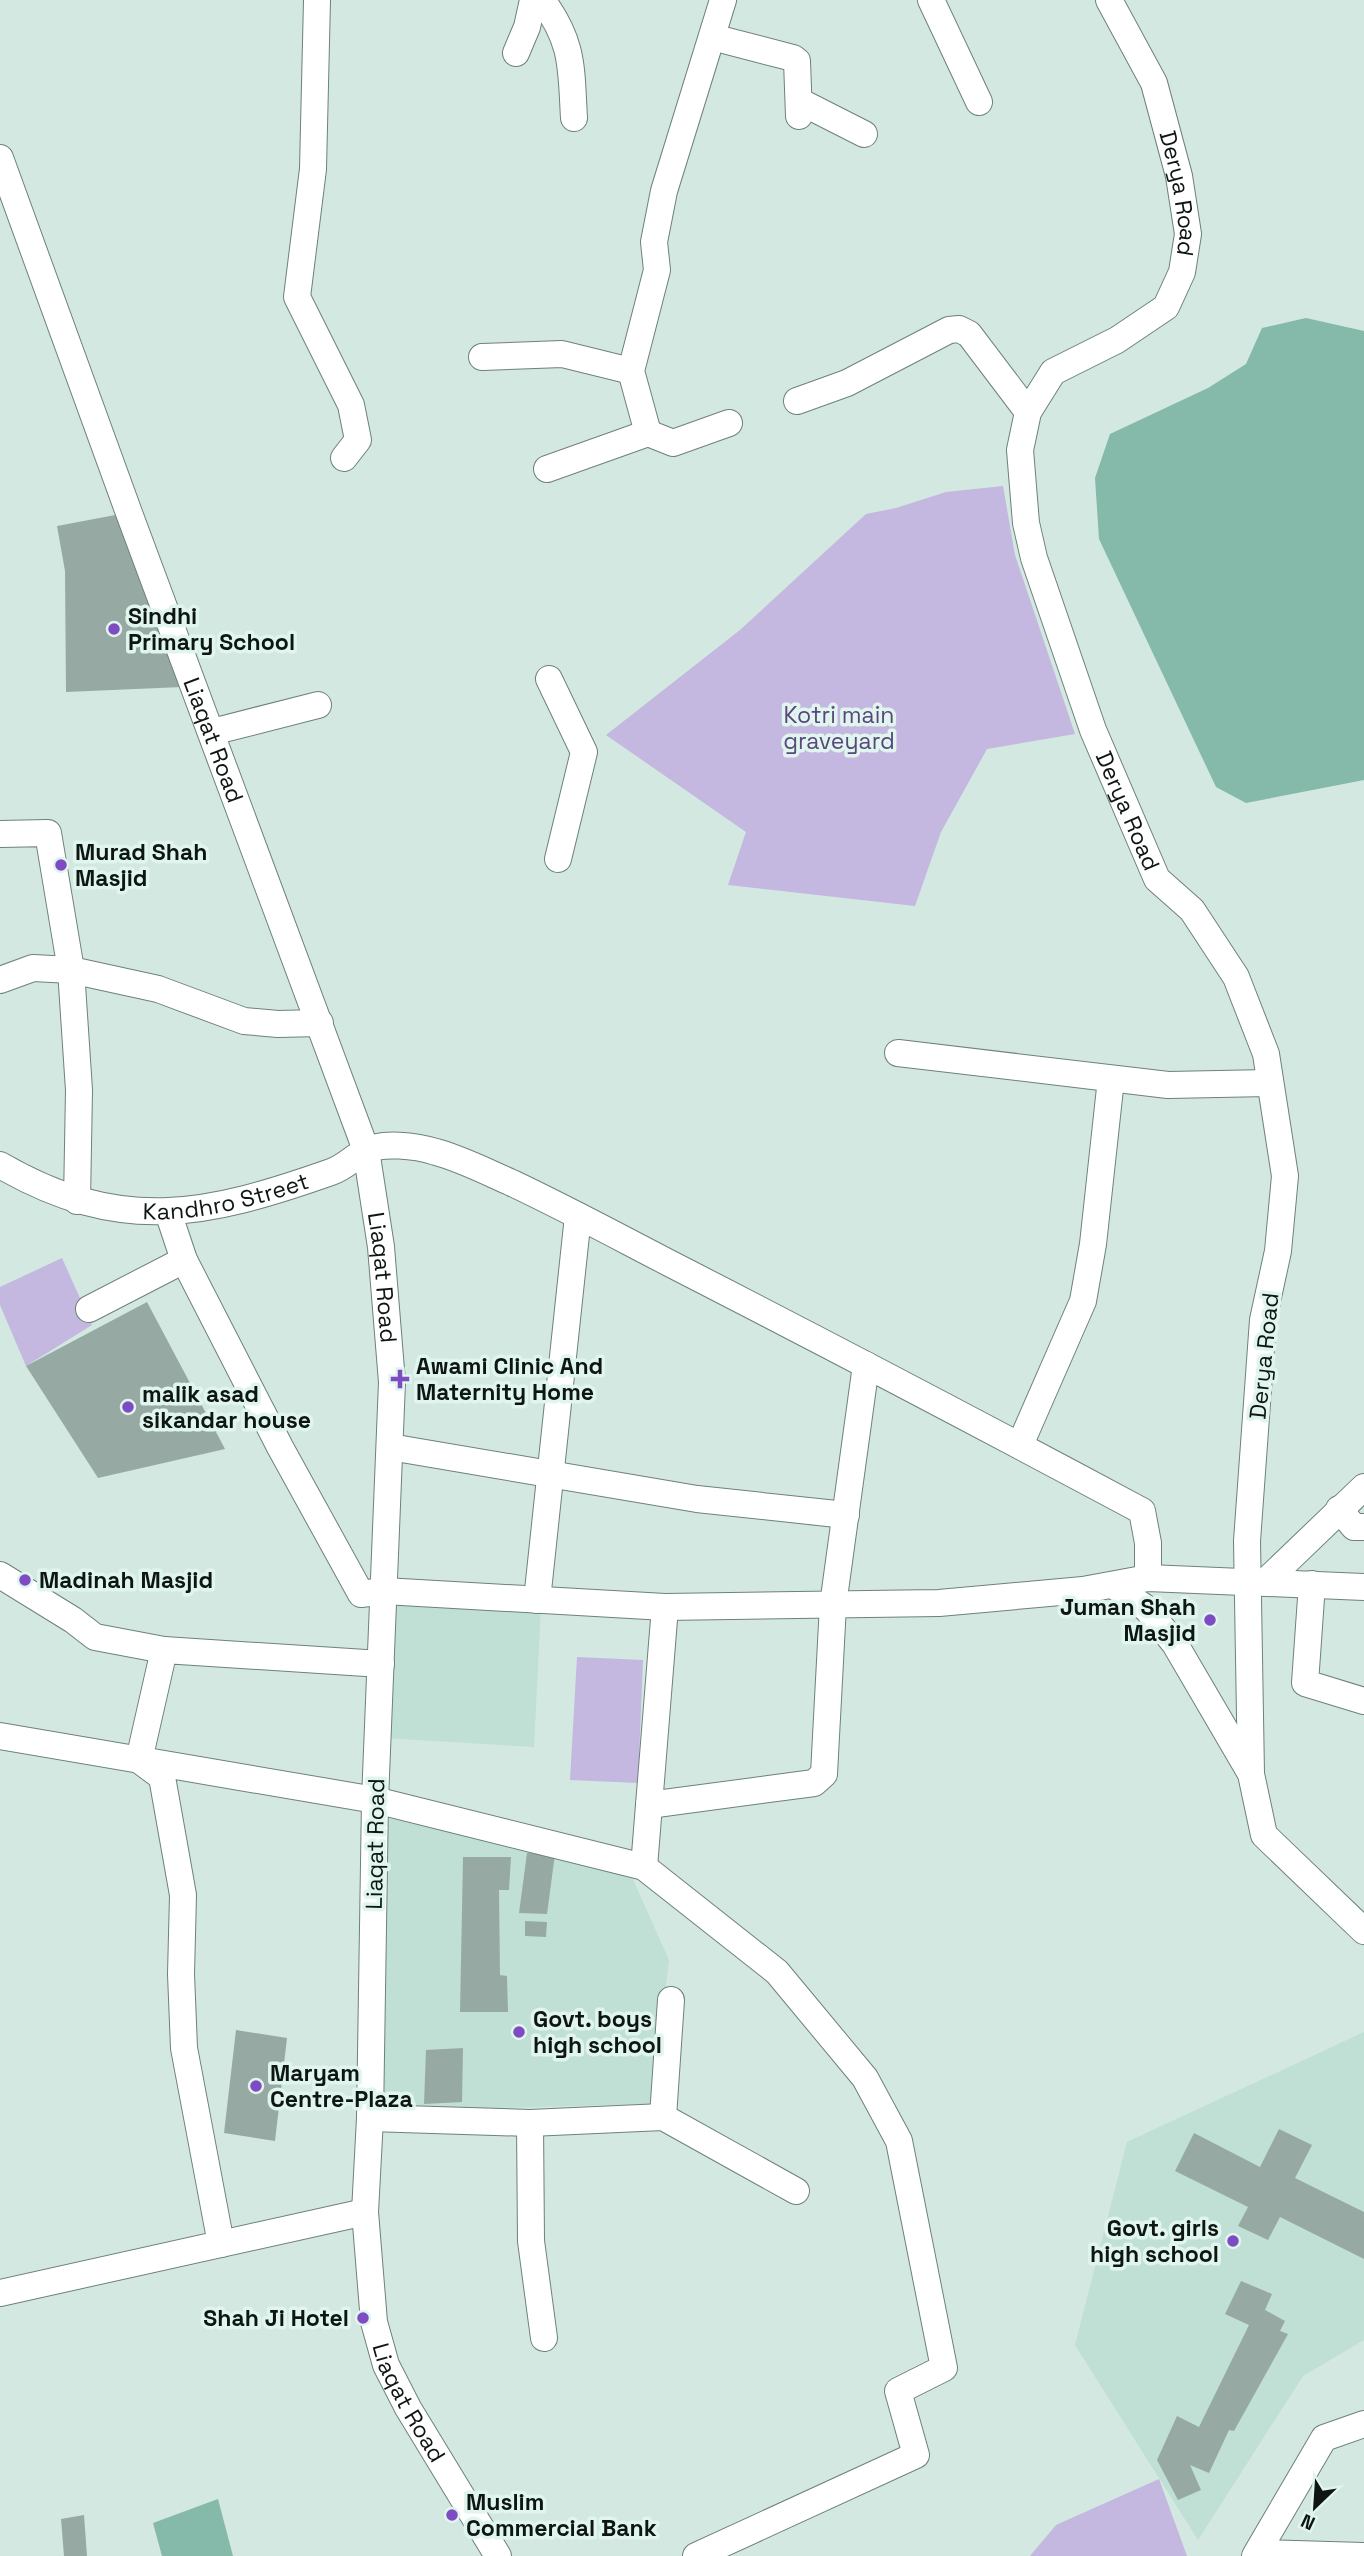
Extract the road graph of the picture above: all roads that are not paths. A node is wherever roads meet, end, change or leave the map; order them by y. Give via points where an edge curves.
1 (317, 0) edge
2 (533, 0) edge
3 (542, 0) edge
4 (723, 0) edge
5 (931, 0) edge
6 (1109, 0) edge
7 (712, 37) junction
8 (516, 52) dead end
9 (979, 102) dead end
10 (574, 118) dead end
11 (864, 134) dead end
12 (0, 158) edge
13 (5, 185) edge
14 (482, 357) dead end
15 (631, 371) junction
16 (797, 401) dead end
17 (1028, 412) junction
18 (729, 423) dead end
19 (648, 433) junction
20 (344, 458) dead end
21 (547, 470) dead end
22 (550, 679) dead end
23 (318, 705) dead end
24 (212, 732) junction
25 (0, 834) edge
26 (558, 859) dead end
27 (71, 970) junction
28 (0, 980) edge
29 (320, 1023) junction
30 (898, 1053) dead end
31 (1111, 1079) junction
32 (1269, 1083) junction
33 (366, 1150) junction
34 (0, 1165) edge
35 (77, 1201) junction
36 (168, 1212) junction
37 (578, 1216) junction
38 (184, 1260) junction
39 (89, 1309) dead end
40 (866, 1364) junction
41 (1020, 1446) junction
42 (390, 1447) junction
43 (552, 1474) junction
44 (1364, 1487) edge
45 (1339, 1509) junction
46 (846, 1516) junction
47 (1364, 1527) edge
48 (0, 1575) edge
49 (1148, 1578) junction
50 (1256, 1583) junction
51 (1312, 1584) junction
52 (1113, 1585) junction
53 (1364, 1587) edge
54 (384, 1591) junction
55 (537, 1600) junction
56 (833, 1605) junction
57 (665, 1607) junction
58 (164, 1650) junction
59 (381, 1664) junction
60 (1364, 1701) edge
61 (0, 1736) edge
62 (139, 1760) junction
63 (1251, 1774) junction
64 (375, 1800) junction
65 (649, 1805) junction
66 (644, 1867) junction
67 (1362, 1922) edge
68 (671, 2000) dead end
69 (663, 2117) junction
70 (370, 2118) junction
71 (530, 2123) junction
72 (796, 2191) dead end
73 (365, 2212) junction
74 (221, 2244) junction
75 (0, 2293) edge
76 (544, 2338) dead end
77 (1364, 2424) edge
78 (1256, 2554) edge
79 (1285, 2555) edge
80 (498, 2556) edge
81 (696, 2556) edge
82 (1364, 2556) edge

1 - 20 street via 313,169 297,297 351,405 358,440
2 - 8 street
3 - 10 street via 556,18 570,51
4 - 7 street
5 - 9 street
6 - 17 street, Derya Road via 1154,83 1179,176 1188,234 1182,272 1166,307 1117,340 1053,372
7 - 11 street via 797,61 799,108
7 - 15 street via 664,191 654,243 657,270
12 - 13 street, Liaqat Road
13 - 24 street, Liaqat Road
14 - 15 street via 562,354
15 - 19 street
16 - 17 street via 847,383 959,329 969,334
17 - 32 street, Derya Road via 1020,450 1026,523 1093,730 1157,879 1192,911 1236,977 1266,1054
18 - 19 street via 673,443
19 - 21 street
22 - 26 street via 584,752
23 - 24 street
24 - 29 street, Liaqat Road
25 - 27 street via 48,833
27 - 28 street via 33,968
27 - 29 street via 158,989 244,1021
27 - 35 street via 79,1090
29 - 33 street, Liaqat Road
30 - 31 street
31 - 32 street via 1168,1085
31 - 41 street via 1083,1301
32 - 50 street, Derya Road via 1285,1176 1278,1251 1263,1320 1247,1541
33 - 36 street, Kandhro Street via 338,1169 303,1182 233,1202
33 - 37 street via 404,1145 437,1152
33 - 42 street, Liaqat Road via 381,1247 391,1368
34 - 35 street, Kandhro Street
35 - 36 street, Kandhro Street
36 - 38 street
37 - 40 street
37 - 43 street
38 - 39 street
38 - 54 street via 361,1594
40 - 41 street
40 - 46 street
41 - 49 street via 1142,1511
42 - 43 street
42 - 54 street, Liaqat Road
43 - 46 street via 697,1499
43 - 55 street
44 - 45 street
45 - 47 street via 1354,1527
45 - 50 street
46 - 56 street
48 - 58 street via 95,1637
49 - 50 street
49 - 52 street
50 - 51 street
50 - 63 street, Derya Road
51 - 53 street
51 - 60 street via 1305,1683
52 - 56 street via 940,1603
52 - 63 street via 1147,1609 1175,1644
54 - 55 street
54 - 59 street, Liaqat Road
55 - 57 street
56 - 57 street
56 - 65 street via 824,1774 820,1780
57 - 65 street
58 - 59 street
58 - 62 street
59 - 64 street, Liaqat Road
61 - 62 street
62 - 64 street
62 - 74 street via 162,1777 177,1856 183,1895 184,2048
63 - 67 street via 1264,1835
64 - 66 street
64 - 70 street, Liaqat Road
65 - 66 street
66 - 81 street via 777,1972 866,2078 899,2141 944,2368 898,2391 916,2455
68 - 69 street
69 - 71 street
69 - 72 street
70 - 71 street
70 - 73 street, Liaqat Road
71 - 76 street via 531,2241
73 - 74 street
73 - 80 street, Liaqat Road via 374,2322 386,2365
74 - 75 street
77 - 78 street via 1324,2438
78 - 79 street
79 - 82 street

